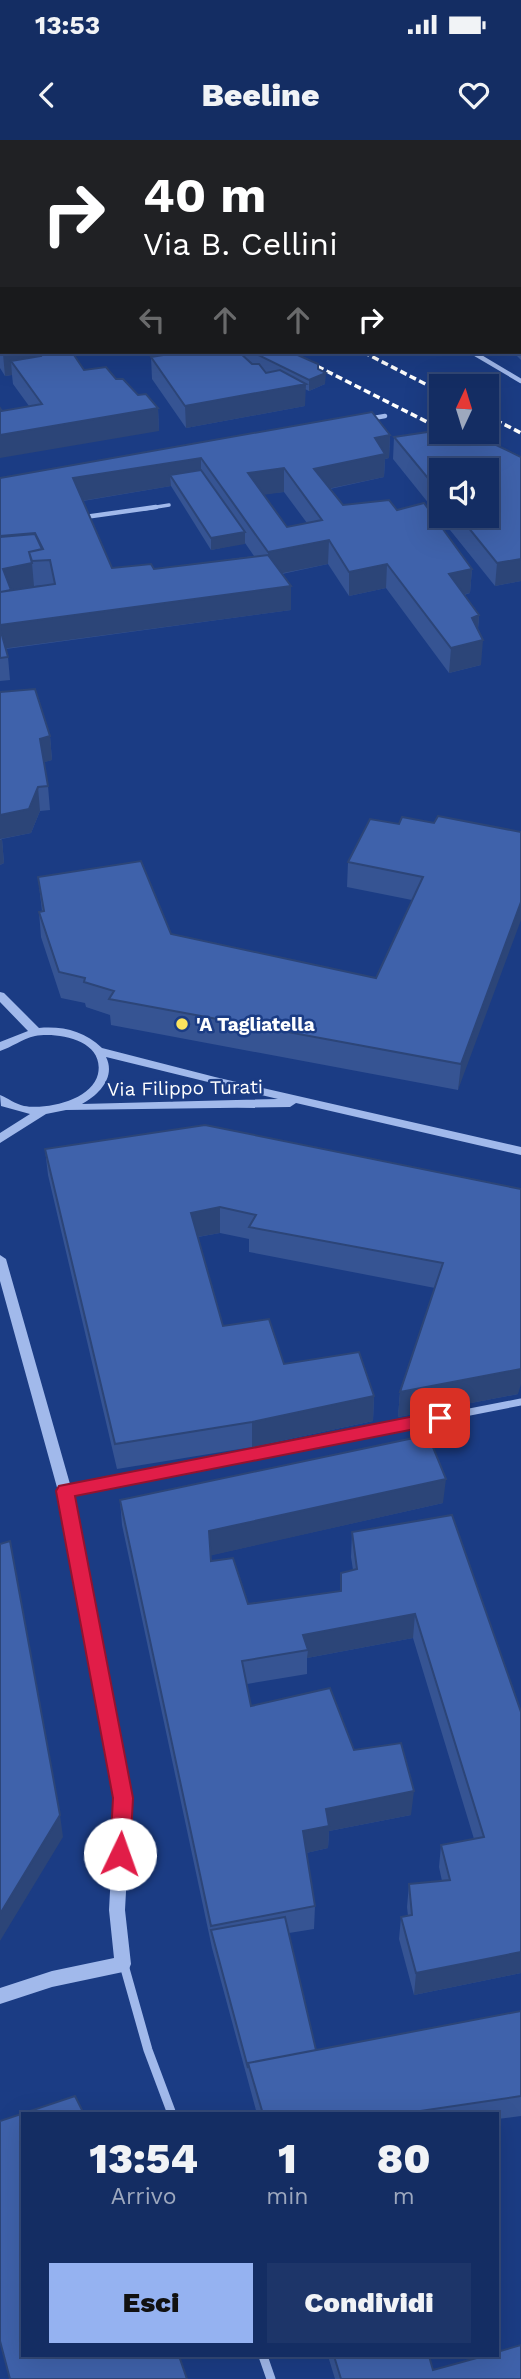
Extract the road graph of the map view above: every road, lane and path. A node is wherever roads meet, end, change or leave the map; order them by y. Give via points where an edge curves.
1 (475, 354) edge
2 (521, 382) edge
3 (385, 416) dead end
4 (356, 421) edge
5 (169, 505) dead end
6 (82, 517) edge
7 (0, 996) edge
8 (36, 1032) junction
9 (0, 1047) edge
10 (98, 1051) junction
11 (0, 1099) edge
12 (308, 1103) junction
13 (63, 1109) junction
14 (43, 1111) junction
15 (0, 1139) edge
16 (521, 1151) edge
17 (0, 1259) edge
18 (521, 1402) edge
19 (65, 1491) junction
20 (123, 1964) junction
21 (0, 1996) edge
22 (171, 2112) edge
23 (263, 2357) edge
24 (271, 2379) edge

1 - 2 street
3 - 4 street
5 - 6 lane
7 - 8 street
8 - 9 street
8 - 10 street via 72,1034
10 - 12 street, Via Filippo Turati
10 - 13 street via 103,1077 95,1090
11 - 14 street via 22,1110
12 - 13 street, Via Filippo Turati
12 - 16 street, Via Filippo Turati
13 - 14 street, Via Filippo Turati
14 - 15 street
17 - 19 street
18 - 19 street
19 - 20 street via 123,1798 117,1910
20 - 21 street
20 - 22 street
23 - 24 street

